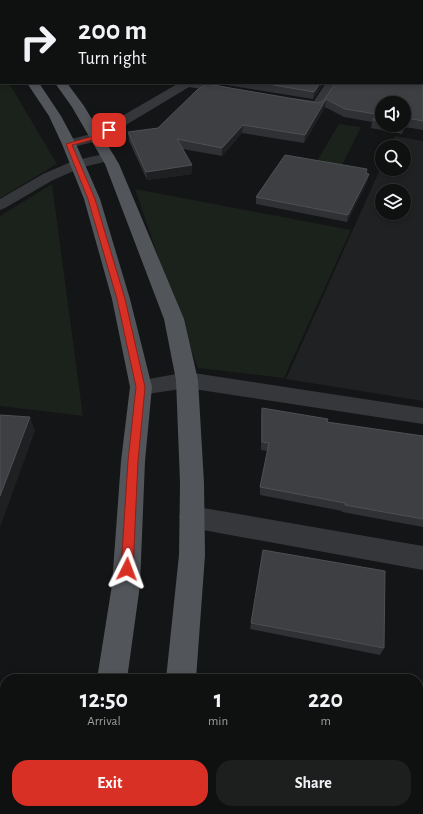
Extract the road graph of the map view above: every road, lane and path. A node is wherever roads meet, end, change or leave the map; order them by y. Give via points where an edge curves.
1 (34, 84) edge
2 (62, 84) edge
3 (184, 84) edge
4 (192, 84) edge
5 (331, 84) edge
6 (244, 93) edge
7 (279, 100) edge
8 (96, 137) junction
9 (69, 144) junction
10 (108, 157) junction
11 (78, 164) junction
12 (0, 205) edge
13 (187, 380) junction
14 (141, 387) junction
15 (423, 416) edge
16 (192, 517) junction
17 (423, 558) edge
18 (113, 674) edge
19 (181, 674) edge

1 - 9 main road via 55,116
2 - 8 main road
3 - 8 street
4 - 6 street
5 - 7 street via 317,105
8 - 9 street
8 - 10 main road
9 - 11 main road
10 - 11 street
10 - 13 main road via 174,319
11 - 12 street via 48,177
11 - 14 main road via 92,199 121,299
13 - 14 street
13 - 15 street
13 - 16 main road
14 - 18 main road via 133,461 126,585
16 - 17 street
16 - 19 main road via 192,555

